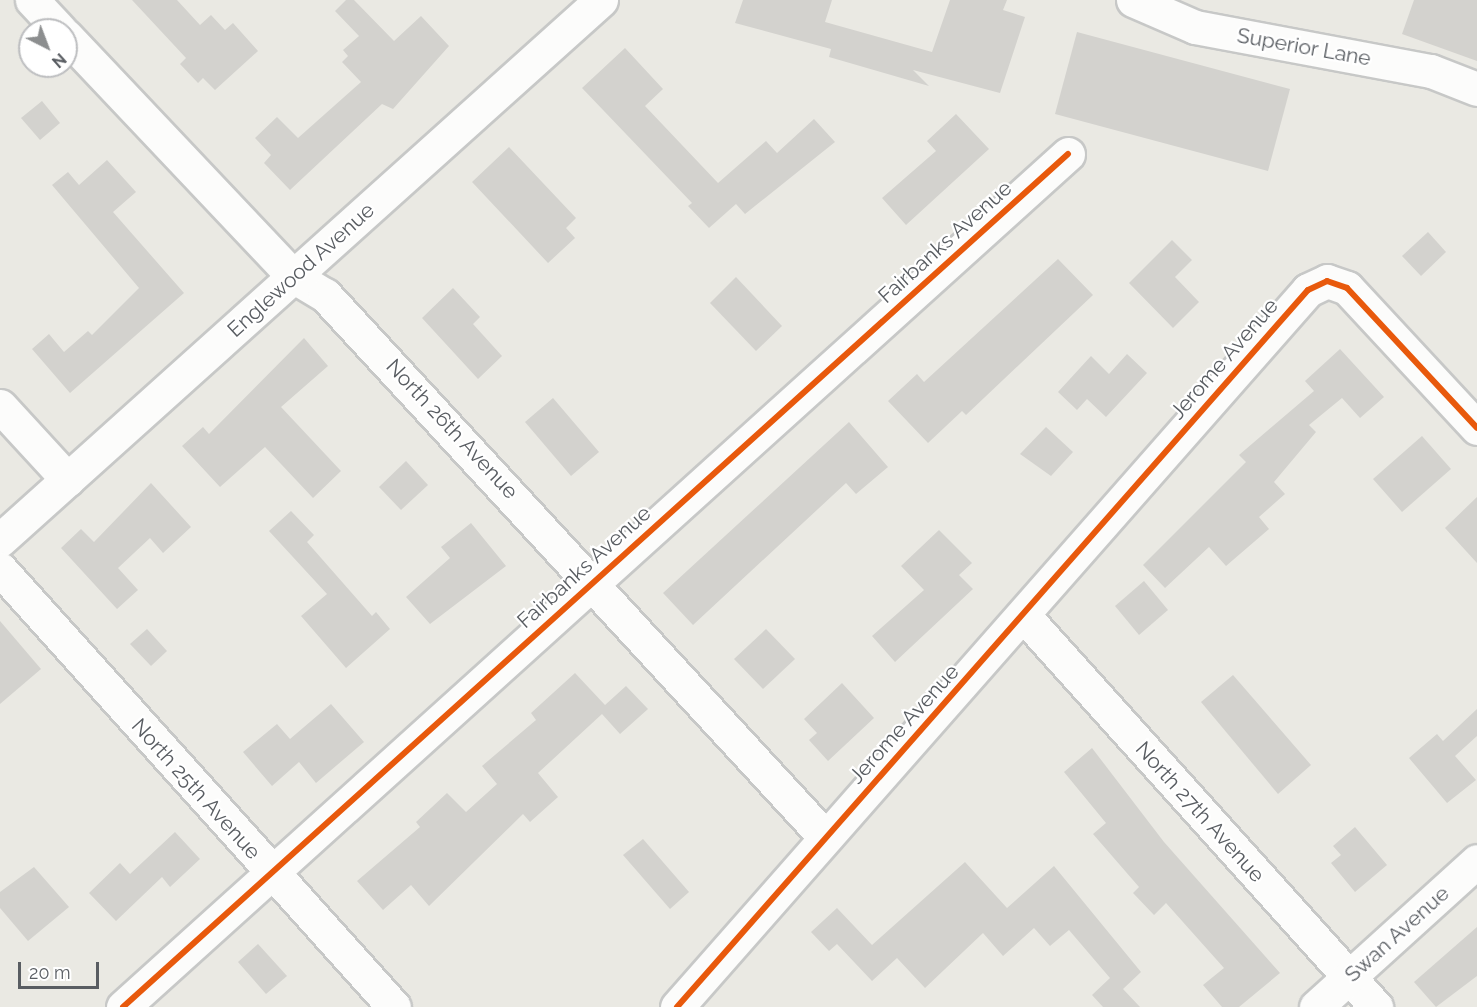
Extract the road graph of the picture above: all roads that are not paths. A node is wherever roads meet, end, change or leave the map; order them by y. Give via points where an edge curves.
1 (32, 0) edge
2 (1133, 0) edge
3 (590, 3) edge
4 (49, 18) edge
5 (78, 49) edge
6 (1477, 89) edge
7 (1068, 154) dead end
8 (293, 276) junction
9 (0, 406) edge
10 (1477, 428) edge
11 (68, 480) junction
12 (0, 540) edge
13 (0, 569) edge
14 (594, 580) junction
15 (1025, 617) junction
16 (824, 836) junction
17 (1477, 861) edge
18 (269, 870) junction
19 (1350, 978) junction
20 (123, 1007) edge
21 (394, 1007) edge
22 (677, 1007) edge
23 (1316, 1007) edge
24 (1376, 1007) edge

1 - 4 street
2 - 6 street, Superior Lane via 1196,27 1431,71
3 - 8 street, Englewood Avenue
5 - 8 street, North 26th Avenue
7 - 14 street, Fairbanks Avenue
8 - 11 street, Englewood Avenue
8 - 14 street, North 26th Avenue via 325,295
9 - 11 street
10 - 15 street, Jerome Avenue via 1362,302 1347,288 1327,281 1308,290 1291,306
11 - 12 street, Englewood Avenue
13 - 18 street, North 25th Avenue
14 - 16 street, North 26th Avenue
14 - 18 street, Fairbanks Avenue
15 - 16 street, Jerome Avenue
15 - 19 street, North 27th Avenue
16 - 22 street, Jerome Avenue
17 - 19 street, Swan Avenue
18 - 20 street, Fairbanks Avenue
18 - 21 street, North 25th Avenue
19 - 23 street, Swan Avenue
19 - 24 street, North 27th Avenue

